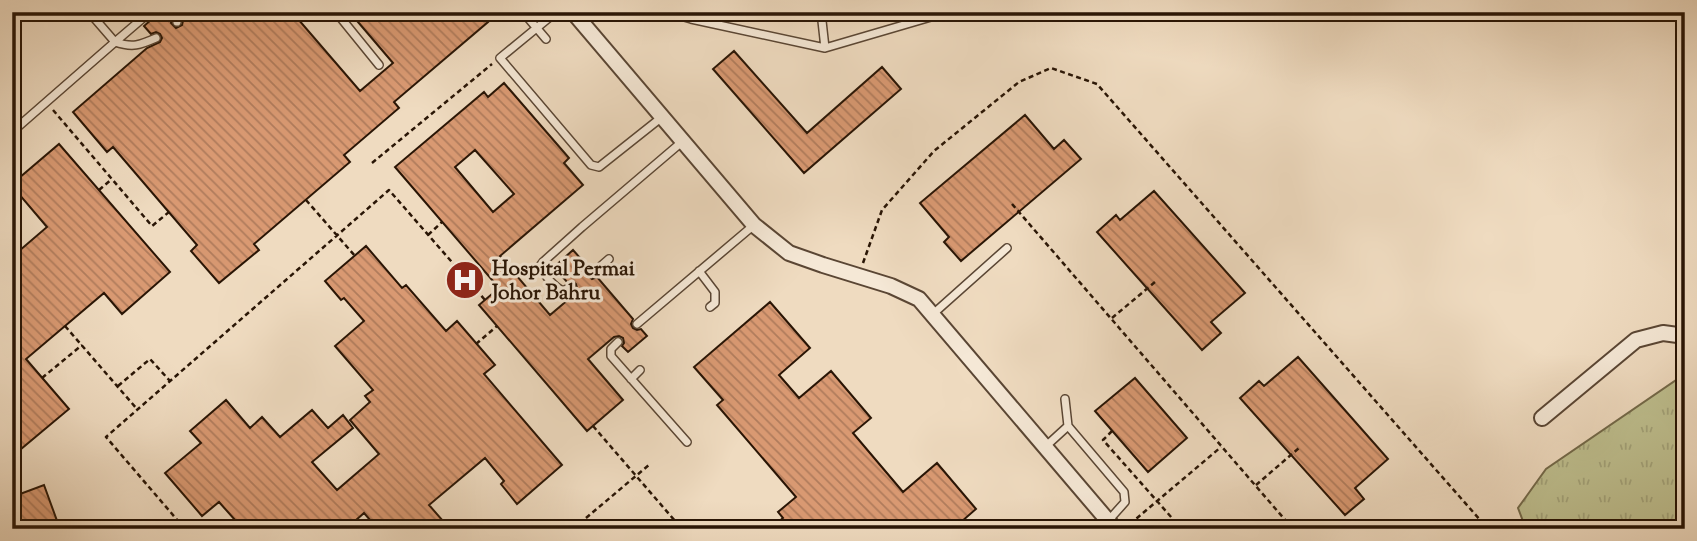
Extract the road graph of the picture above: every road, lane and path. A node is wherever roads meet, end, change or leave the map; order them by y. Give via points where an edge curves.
1 (89, 12) edge
2 (150, 12) edge
3 (179, 12) edge
4 (336, 12) edge
5 (523, 12) edge
6 (556, 12) edge
7 (573, 12) edge
8 (667, 12) edge
9 (821, 12) edge
10 (948, 12) edge
11 (177, 22) dead end
12 (537, 28) junction
13 (156, 38) dead end
14 (546, 39) dead end
15 (115, 42) junction
16 (825, 48) junction
17 (500, 58) junction
18 (379, 65) dead end
19 (47, 102) junction
20 (662, 117) junction
21 (12, 132) edge
22 (626, 132) dead end
23 (632, 139) junction
24 (683, 140) junction
25 (372, 163) dead end
26 (112, 179) junction
27 (99, 190) dead end
28 (306, 200) dead end
29 (1012, 204) dead end
30 (169, 212) dead end
31 (442, 222) dead end
32 (754, 225) junction
33 (428, 235) junction
34 (336, 236) junction
35 (1007, 248) dead end
36 (355, 256) dead end
37 (609, 259) dead end
38 (699, 271) junction
39 (593, 273) dead end
40 (859, 276) junction
41 (1155, 282) dead end
42 (571, 287) dead end
43 (485, 300) dead end
44 (710, 307) dead end
45 (933, 314) junction
46 (1112, 319) junction
47 (637, 324) dead end
48 (65, 326) dead end
49 (497, 326) dead end
50 (1685, 336) edge
51 (618, 342) dead end
52 (476, 344) dead end
53 (82, 345) junction
54 (640, 370) dead end
55 (42, 378) dead end
56 (631, 379) junction
57 (170, 381) junction
58 (118, 386) junction
59 (1065, 399) dead end
60 (138, 409) junction
61 (1542, 418) dead end
62 (593, 426) dead end
63 (1068, 426) junction
64 (1112, 431) dead end
65 (687, 442) dead end
66 (1222, 446) junction
67 (1045, 447) junction
68 (1299, 448) dead end
69 (650, 464) dead end
70 (636, 476) junction
71 (1256, 485) junction
72 (1157, 501) junction
73 (1172, 517) dead end
74 (1111, 525) edge
75 (185, 529) edge
76 (573, 529) edge
77 (682, 529) edge
78 (1125, 529) edge
79 (1293, 529) edge
80 (1489, 529) edge

1 - 15 lane
2 - 15 lane
3 - 11 lane
4 - 18 lane
5 - 12 lane
6 - 12 lane
7 - 20 street
8 - 16 lane
9 - 16 lane
10 - 16 lane
12 - 14 lane
12 - 17 lane
13 - 15 lane via 141,45
15 - 19 lane
17 - 23 lane via 591,165 599,167
17 - 25 path
19 - 21 lane
19 - 26 path
20 - 23 lane
20 - 24 street
22 - 23 lane
24 - 32 street
24 - 42 lane via 540,266 558,289
26 - 27 path
26 - 30 path via 152,226
28 - 34 path
29 - 46 path
31 - 33 path
32 - 38 lane
32 - 40 street via 789,253
33 - 34 path via 389,190
33 - 43 path
34 - 36 path
34 - 57 path
35 - 45 lane
37 - 39 lane
38 - 44 lane via 715,292
38 - 47 lane
40 - 45 street via 919,299
40 - 80 path via 882,210 934,151 1019,82 1051,68 1097,83
41 - 46 path
45 - 67 street
46 - 66 path
48 - 53 path
49 - 52 path
50 - 61 street via 1662,333 1636,340
51 - 56 lane via 611,356
53 - 55 path
53 - 58 path
54 - 56 lane
56 - 65 lane
57 - 58 path via 150,359
57 - 60 path
58 - 60 path
59 - 63 lane
60 - 75 path via 106,437
62 - 70 path
63 - 67 lane
63 - 74 lane via 1124,492 1125,502
64 - 72 path via 1103,440
66 - 71 path
66 - 72 path
67 - 74 street
68 - 71 path
69 - 70 path
70 - 76 path
70 - 77 path
71 - 79 path
72 - 73 path
72 - 78 path

